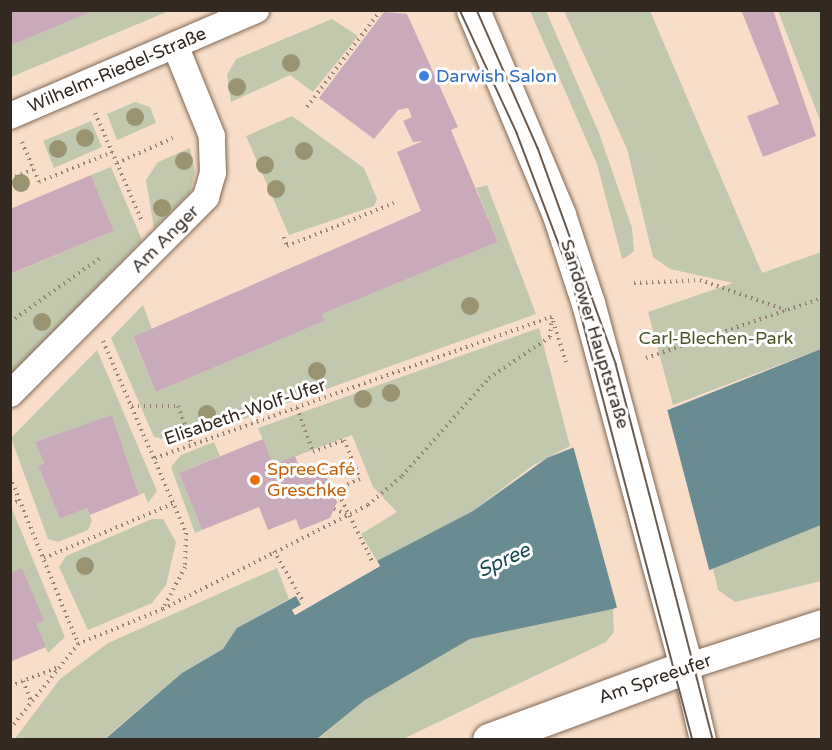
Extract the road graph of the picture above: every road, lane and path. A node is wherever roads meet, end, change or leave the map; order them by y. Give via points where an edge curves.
1 (256, 10) edge
2 (381, 10) edge
3 (473, 10) edge
4 (175, 45) junction
5 (307, 107) dead end
6 (93, 109) dead end
7 (10, 116) edge
8 (173, 138) dead end
9 (21, 139) dead end
10 (112, 152) junction
11 (117, 163) junction
12 (33, 169) junction
13 (10, 179) edge
14 (394, 202) dead end
15 (146, 232) dead end
16 (284, 237) dead end
17 (105, 255) dead end
18 (634, 283) dead end
19 (822, 298) edge
20 (787, 311) junction
21 (552, 317) junction
22 (10, 321) edge
23 (100, 336) dead end
24 (646, 358) dead end
25 (570, 376) dead end
26 (10, 394) edge
27 (132, 406) junction
28 (297, 408) junction
29 (192, 445) junction
30 (155, 458) junction
31 (10, 477) edge
32 (20, 500) junction
33 (174, 503) junction
34 (10, 504) edge
35 (333, 509) dead end
36 (348, 515) junction
37 (274, 551) junction
38 (44, 558) junction
39 (373, 563) dead end
40 (304, 603) dead end
41 (163, 609) junction
42 (822, 622) edge
43 (78, 644) junction
44 (682, 655) junction
45 (60, 667) junction
46 (23, 681) junction
47 (10, 686) edge
48 (31, 702) junction
49 (10, 729) edge
50 (489, 740) edge
51 (703, 740) edge

1 - 4 street, Wilhelm-Riedel-Straße
2 - 5 path
3 - 44 street, Sandower Hauptstraße via 559,216 610,377
4 - 7 street, Wilhelm-Riedel-Straße
4 - 26 street, Am Anger via 212,136 213,173 206,197
6 - 10 path
8 - 11 path
9 - 12 path
10 - 11 path
10 - 12 path via 39,182
11 - 15 path
12 - 13 path
14 - 16 path via 287,246
17 - 22 path via 65,278
18 - 20 path via 700,280
19 - 20 path
20 - 24 path
21 - 25 path
21 - 28 path, Elisabeth-Wolf-Ufer
21 - 36 path via 550,337 489,378 402,476
23 - 27 path
27 - 29 path via 178,406
27 - 30 path
28 - 29 path, Elisabeth-Wolf-Ufer
28 - 36 path via 313,452 344,440 360,479 336,489
29 - 30 path, Elisabeth-Wolf-Ufer
30 - 33 path, Elisabeth-Wolf-Ufer
31 - 32 path
32 - 34 path
32 - 38 path
33 - 38 path
33 - 41 path, Elisabeth-Wolf-Ufer via 188,543 182,576
35 - 36 path
36 - 37 path
36 - 39 path
37 - 40 path
37 - 41 path
38 - 43 path
41 - 43 path
42 - 44 street, Am Spreeufer
43 - 45 path
44 - 50 street, Am Spreeufer
44 - 51 street
45 - 46 path
45 - 48 path
46 - 47 path
46 - 48 path
48 - 49 path

